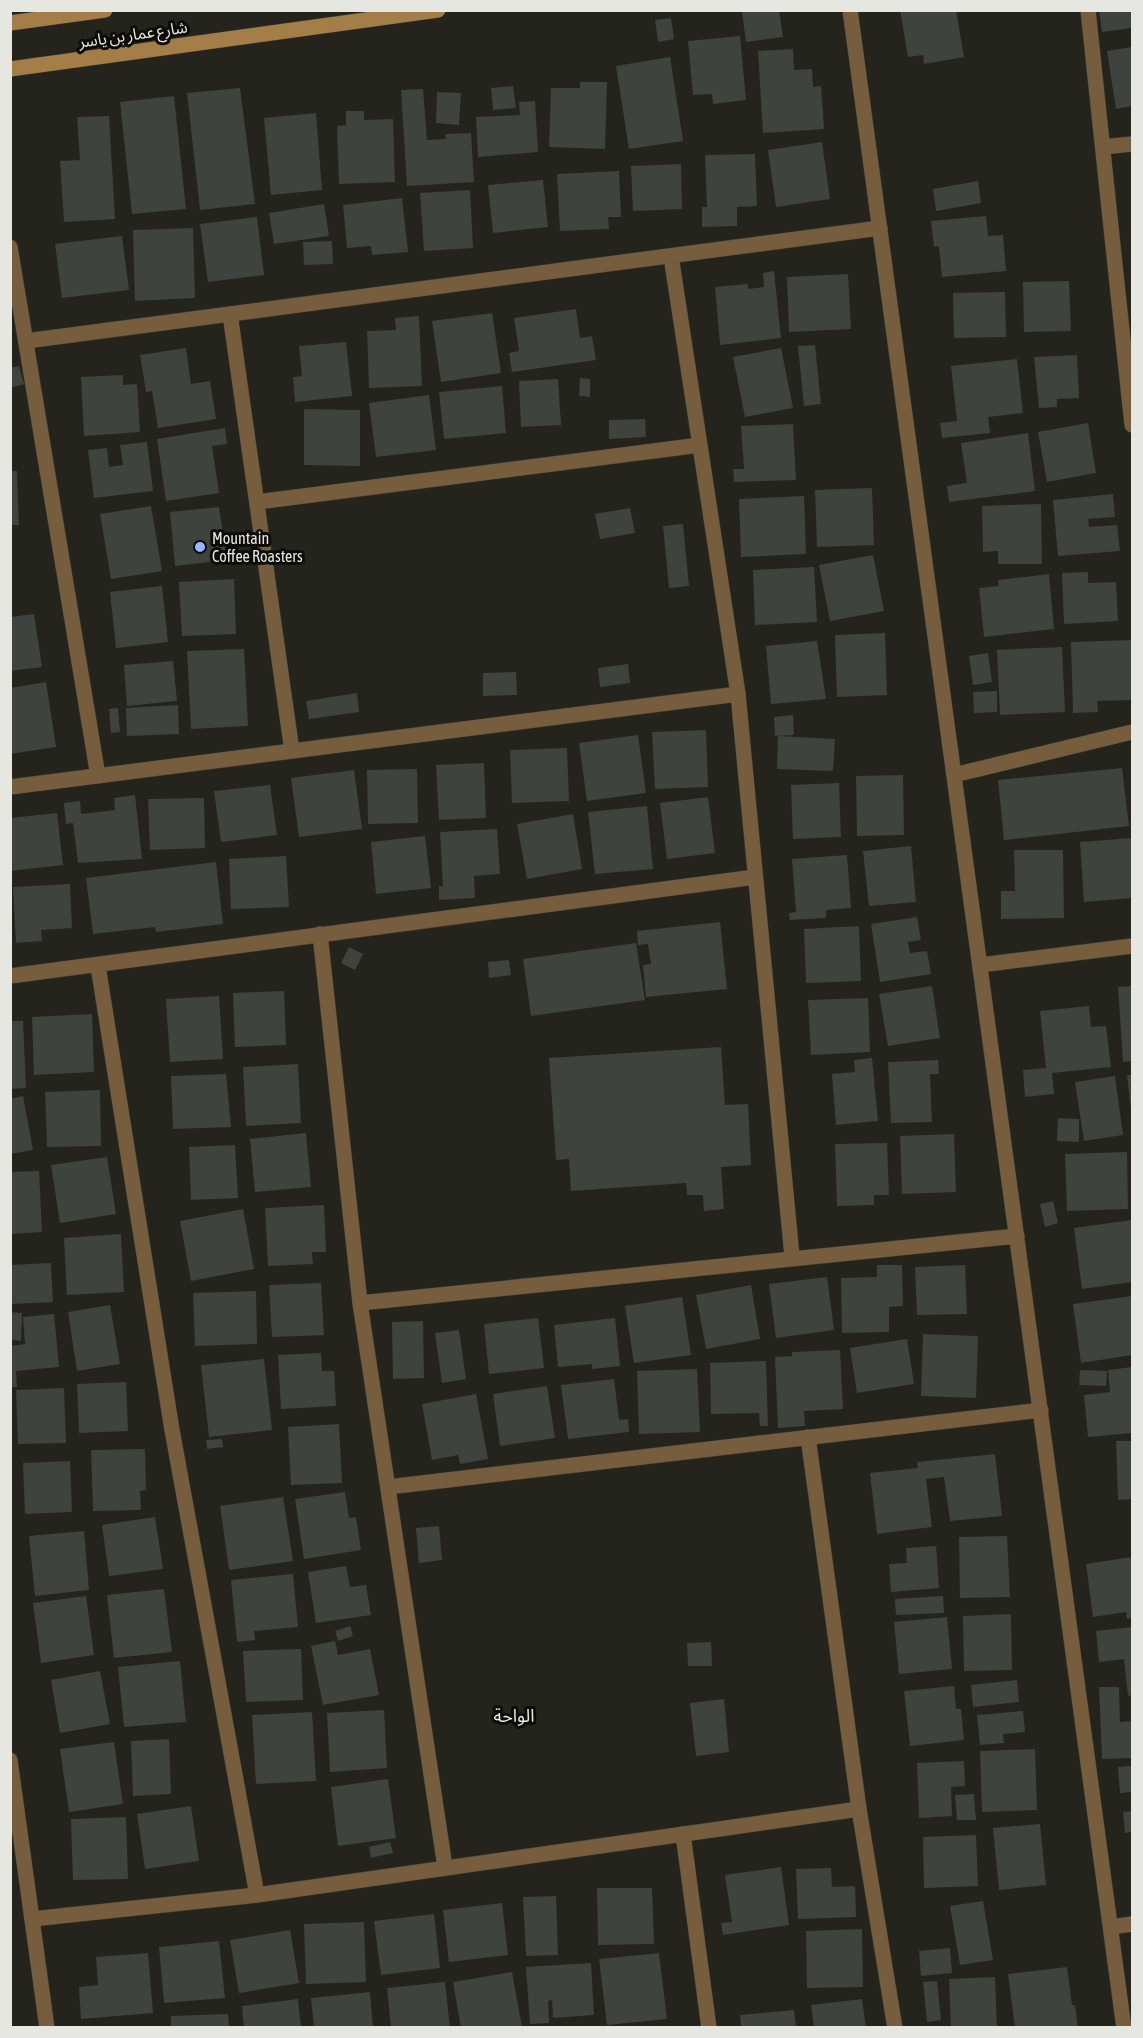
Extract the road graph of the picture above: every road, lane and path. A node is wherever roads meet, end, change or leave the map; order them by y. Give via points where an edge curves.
1 (105, 10) edge
2 (438, 10) edge
3 (850, 10) edge
4 (1088, 10) edge
5 (10, 23) edge
6 (10, 69) edge
7 (1132, 144) edge
8 (1103, 147) junction
9 (880, 228) junction
10 (10, 247) edge
11 (671, 256) junction
12 (230, 314) junction
13 (26, 341) junction
14 (1128, 342) edge
15 (1132, 425) edge
16 (700, 445) junction
17 (257, 502) junction
18 (738, 694) junction
19 (1132, 732) edge
20 (292, 751) junction
21 (954, 775) junction
22 (98, 776) junction
23 (10, 787) edge
24 (755, 877) junction
25 (320, 934) junction
26 (1132, 946) edge
27 (980, 965) junction
28 (98, 966) junction
29 (10, 976) edge
30 (1017, 1236) junction
31 (792, 1256) junction
32 (360, 1303) junction
33 (1041, 1410) junction
34 (807, 1437) junction
35 (388, 1487) junction
36 (10, 1760) edge
37 (859, 1809) junction
38 (683, 1834) junction
39 (445, 1867) junction
40 (257, 1895) junction
41 (32, 1919) junction
42 (1132, 1924) edge
43 (1111, 1927) junction
44 (708, 2027) edge
45 (47, 2028) edge
46 (895, 2028) edge
47 (1124, 2028) edge

1 - 5 street, شارع عمار بن ياسر
2 - 6 street, شارع عمار بن ياسر
3 - 9 street
4 - 8 street
7 - 8 street
8 - 14 street
9 - 11 street
9 - 21 street
10 - 13 street
11 - 12 street
11 - 16 street
12 - 13 street
12 - 17 street
13 - 22 street
14 - 15 street
16 - 17 street
16 - 18 street
17 - 20 street
18 - 20 street
18 - 24 street
19 - 21 street
20 - 22 street
21 - 27 street
22 - 23 street
24 - 25 street
24 - 31 street
25 - 28 street
25 - 32 street
26 - 27 street
27 - 30 street
28 - 29 street
28 - 40 street via 172,1430
30 - 31 street
30 - 33 street
31 - 32 street
32 - 35 street
33 - 34 street
33 - 43 street
34 - 35 street
34 - 37 street
35 - 39 street
36 - 41 street
37 - 38 street
37 - 46 street
38 - 39 street
38 - 44 street
39 - 40 street
40 - 41 street
41 - 45 street
42 - 43 street
43 - 47 street

